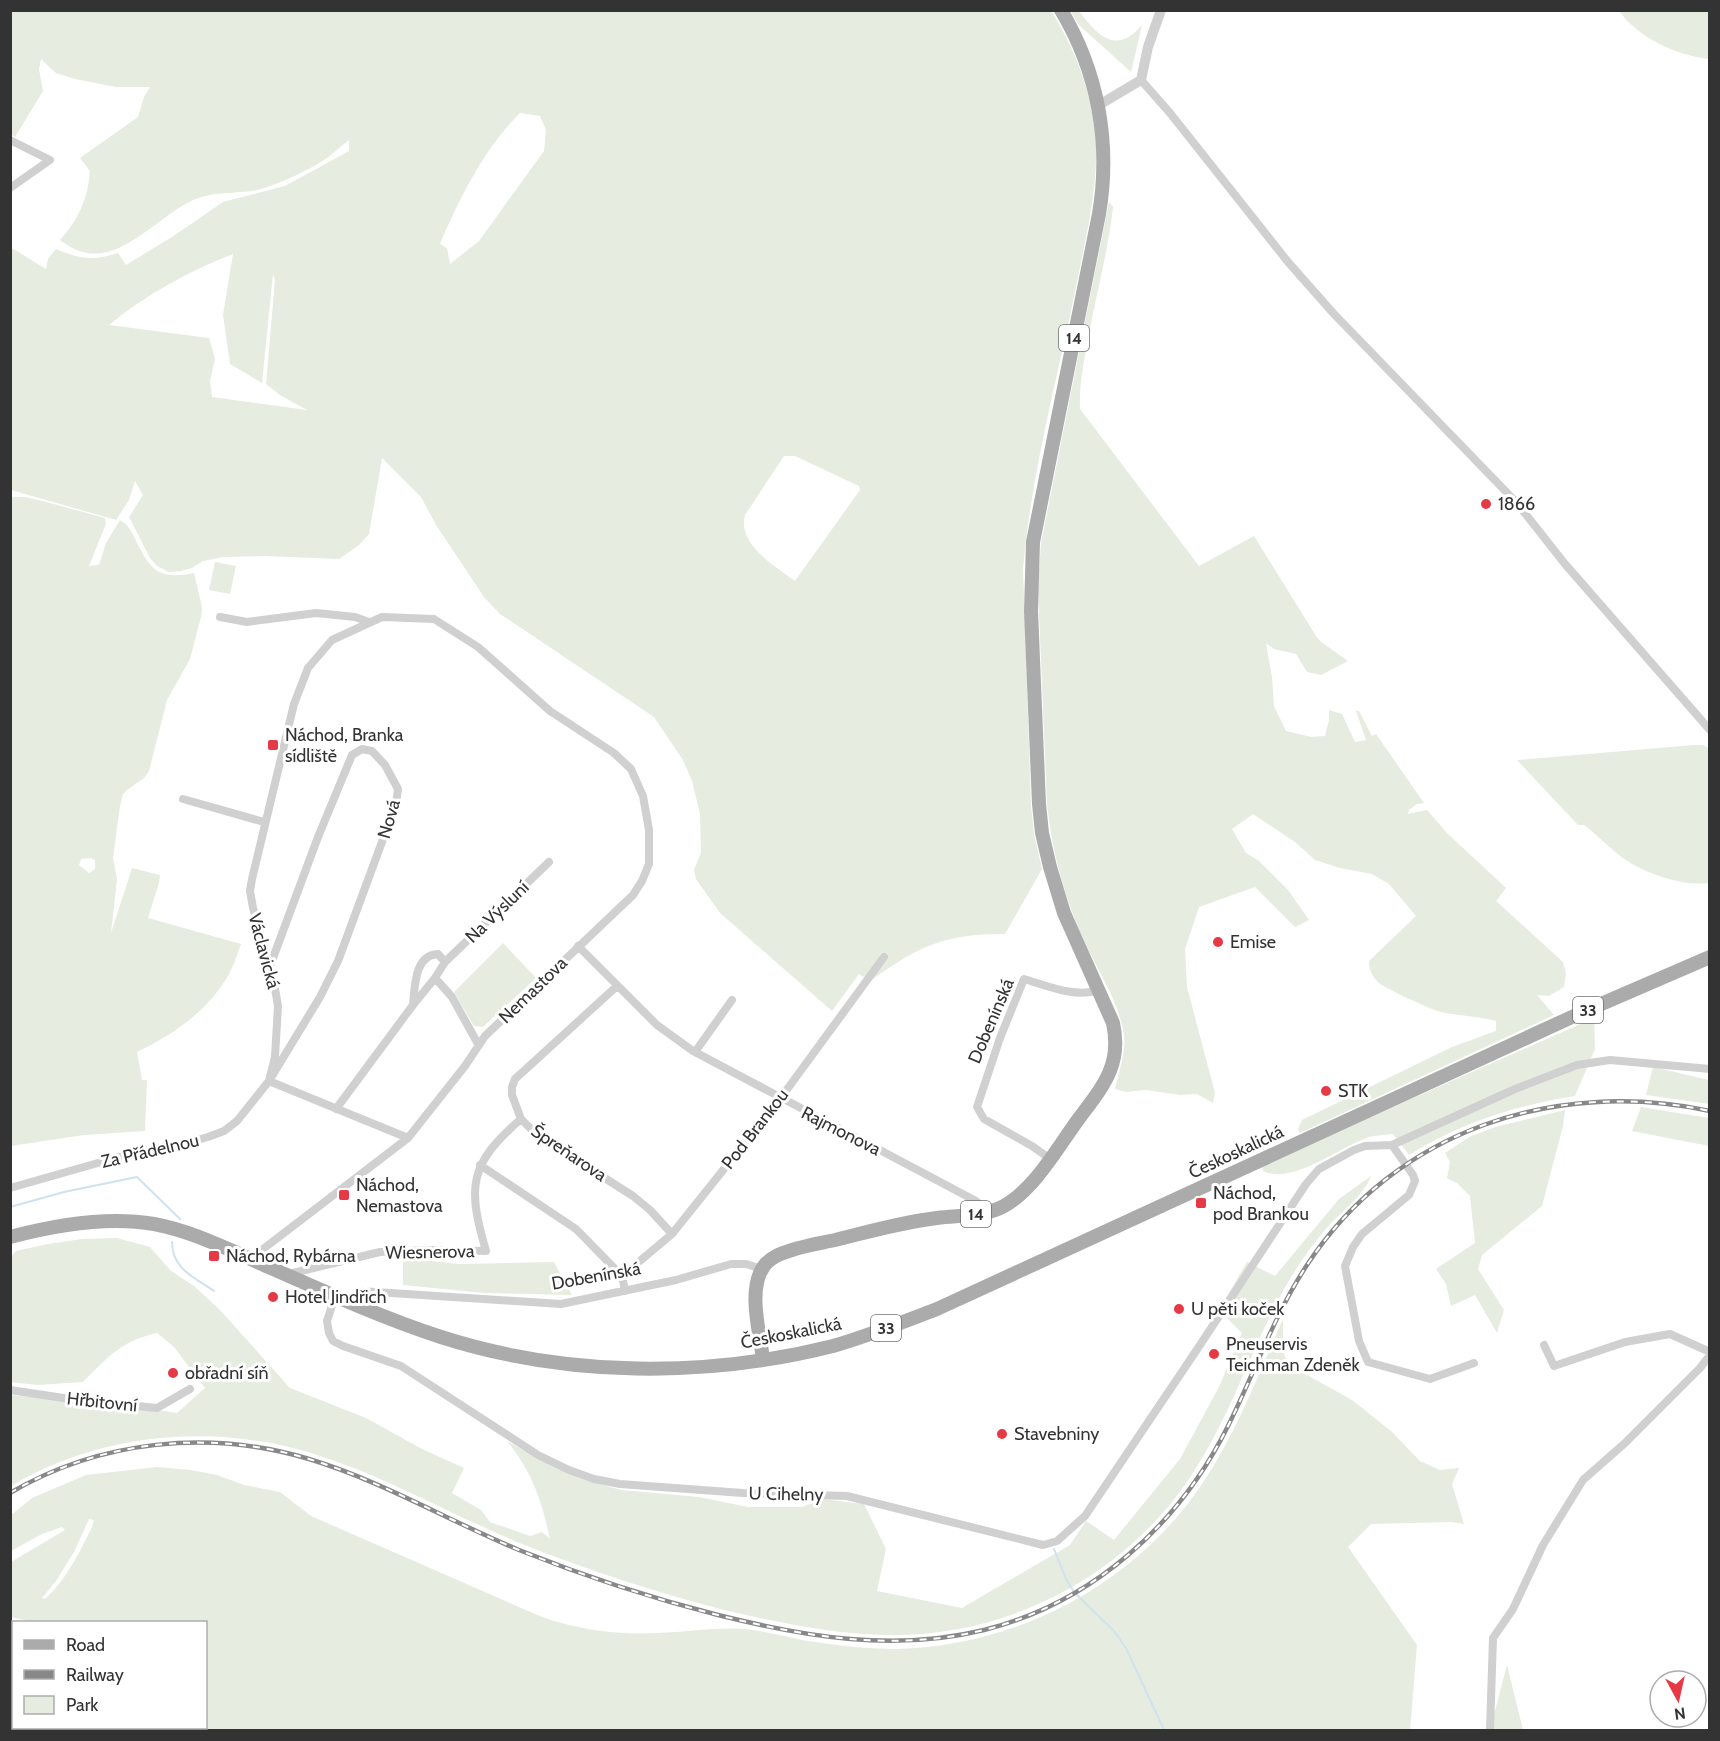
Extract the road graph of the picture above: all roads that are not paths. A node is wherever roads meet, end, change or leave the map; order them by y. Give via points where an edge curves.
1 (1060, 10) edge
2 (1161, 10) edge
3 (1141, 80) junction
4 (1099, 105) junction
5 (10, 140) edge
6 (10, 188) edge
7 (220, 617) dead end
8 (369, 622) junction
9 (533, 696) joint
10 (1710, 730) edge
11 (183, 799) dead end
12 (264, 822) junction
13 (549, 862) dead end
14 (578, 946) junction
15 (884, 957) dead end
16 (1710, 957) edge
17 (445, 962) junction
18 (270, 966) junction
19 (435, 978) junction
20 (617, 986) junction
21 (1100, 990) junction
22 (732, 1000) dead end
23 (412, 1005) junction
24 (478, 1044) junction
25 (695, 1052) junction
26 (1710, 1069) edge
27 (269, 1081) junction
28 (780, 1099) junction
29 (336, 1109) junction
30 (521, 1119) junction
31 (408, 1138) junction
32 (1392, 1145) junction
33 (1049, 1158) junction
34 (480, 1165) junction
35 (10, 1188) edge
36 (983, 1213) junction
37 (672, 1234) junction
38 (10, 1237) edge
39 (250, 1259) junction
40 (762, 1269) junction
41 (287, 1275) junction
42 (622, 1276) junction
43 (360, 1291) dead end
44 (625, 1291) junction
45 (335, 1296) junction
46 (1544, 1345) dead end
47 (1710, 1353) edge
48 (763, 1359) junction
49 (1474, 1363) dead end
50 (190, 1389) dead end
51 (10, 1390) edge
52 (1490, 1731) edge

1 - 4 main road, 14 via 1079,44
2 - 3 street
3 - 4 street
3 - 10 street via 1288,262 1516,502
4 - 21 main road, 14 via 1103,147 1101,201 1037,519 1030,588 1042,832 1064,912
5 - 6 street via 50,160
7 - 8 street, Václavická via 247,622 316,614
8 - 9 street, Václavická via 382,617 434,619 478,646
8 - 12 street, Václavická via 332,640 308,668 294,704
9 - 14 street, Nemastova via 614,753 631,770 643,796 649,864 642,881 633,895
11 - 12 street
12 - 18 street, Václavická via 250,891
13 - 17 street, Na Výsluní
14 - 20 street, Rajmonova
14 - 24 street, Nemastova
15 - 28 street, Pod Brankou
16 - 48 main road, Českoskalická / 33 via 938,1309 834,1345
17 - 19 street, Na Výsluní
17 - 23 street, Na Výsluní via 438,954 432,954 420,964
18 - 27 street, Václavická via 278,1006 275,1057
18 - 27 street, Nová via 352,754 362,749 372,751 394,779 398,789 396,804 338,961
19 - 23 street, Na Výsluní
19 - 24 street via 452,997
20 - 25 street, Rajmonova via 657,1025
20 - 30 street, Špreňarova via 515,1079 512,1095
21 - 33 main road, 14 via 1116,1036 1115,1058 1104,1084
21 - 33 street, Dobenínská via 1074,993 1024,979 977,1107 984,1119
22 - 25 street
23 - 29 street, Na Výsluní
24 - 31 street, Nemastova
25 - 28 street, Rajmonova
26 - 32 street via 1610,1060 1577,1065
27 - 29 street
27 - 35 street, Za Přádelnou via 224,1131
28 - 36 street, Rajmonova via 976,1201
28 - 37 street, Pod Brankou
29 - 31 street
30 - 34 street via 499,1138
30 - 37 street, Špreňarova via 537,1135 633,1196
31 - 39 street, Nemastova
32 - 45 street, U Cihelny via 1365,1146 1319,1169 1085,1516 1057,1541 1042,1545 847,1496 743,1493 594,1479 538,1455 401,1366 333,1341 327,1321
32 - 49 street via 1415,1181 1409,1195 1362,1234 1345,1266 1359,1341 1368,1362 1430,1379
33 - 36 main road, 14 via 1015,1198
34 - 41 street, Wiesnerova via 475,1189 476,1218 486,1251 380,1252
34 - 42 street via 576,1229
36 - 40 main road, 14 via 922,1220 790,1251 773,1258
37 - 42 street, Pod Brankou
38 - 39 main road, Českoskalická via 96,1221 152,1224 184,1231
39 - 41 main road, Českoskalická
40 - 44 street, Dobenínská via 731,1264
40 - 48 main road via 755,1296
41 - 45 main road, Českoskalická
42 - 44 street
43 - 44 street, Dobenínská via 561,1304
45 - 48 main road, Českoskalická via 441,1337 551,1361 664,1368
46 - 47 street via 1554,1366 1624,1342 1670,1334
47 - 52 street via 1700,1368 1583,1480 1543,1545 1514,1609 1493,1638
50 - 51 street, Hřbitovní via 157,1408

